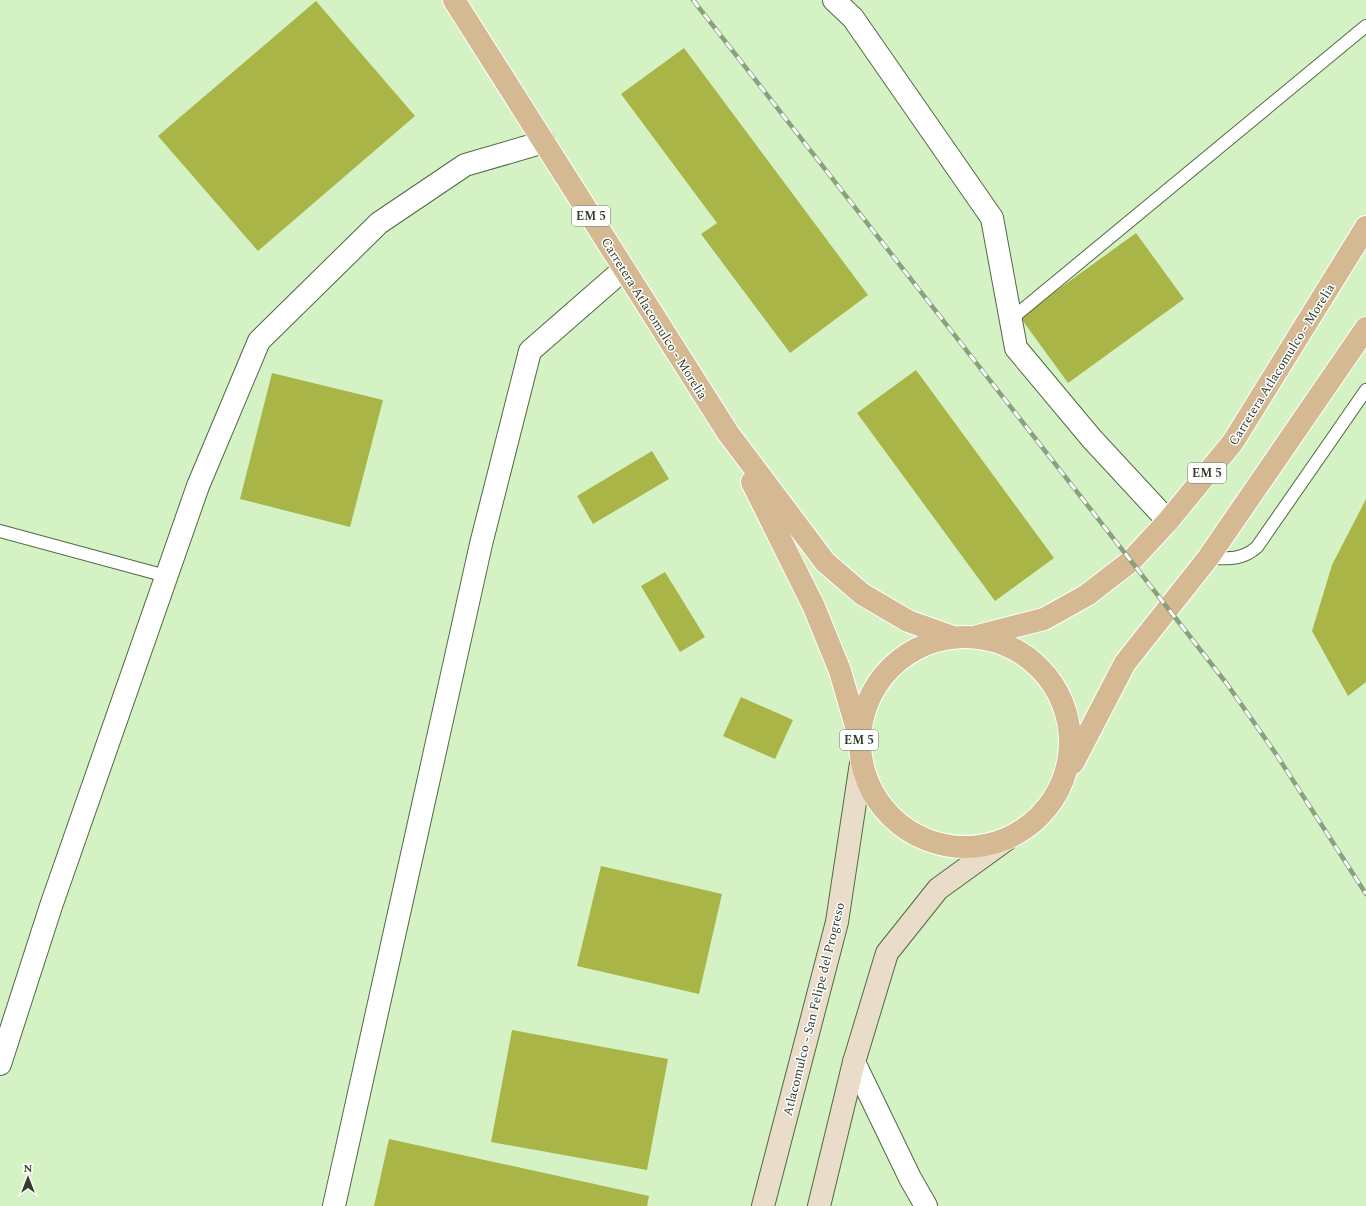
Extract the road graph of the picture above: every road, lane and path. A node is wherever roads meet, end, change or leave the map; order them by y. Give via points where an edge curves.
1 (454, 0) edge
2 (834, 0) edge
3 (1366, 26) edge
4 (544, 142) junction
5 (1366, 227) edge
6 (624, 270) junction
7 (1010, 320) junction
8 (1366, 328) edge
9 (1366, 390) edge
10 (728, 432) junction
11 (1168, 521) junction
12 (0, 532) edge
13 (1208, 558) junction
14 (166, 576) junction
15 (963, 637) junction
16 (859, 736) junction
17 (861, 763) junction
18 (1065, 778) junction
19 (1007, 839) junction
20 (854, 1062) junction
21 (0, 1064) edge
22 (334, 1206) edge
23 (763, 1206) edge
24 (819, 1206) edge
25 (926, 1206) edge

1 - 4 main road, Carretera Atlacomulco - Morelia / EM 5
2 - 7 street via 853,18 992,218
3 - 7 lane
4 - 6 main road, Carretera Atlacomulco - Morelia / EM 5
4 - 14 street via 465,165 379,223 259,341 198,486
5 - 11 main road, Carretera Atlacomulco - Morelia / EM 5 via 1233,442
6 - 10 main road, Carretera Atlacomulco - Morelia / EM 5
6 - 22 street via 530,351 480,552
7 - 11 street via 1016,348 1092,439
8 - 13 main road, EM 5
9 - 13 lane via 1257,547 1248,555
10 - 15 main road, Carretera Atlacomulco - Morelia / EM 5 via 825,562 862,594 908,621
10 - 16 main road, Carretera Atlacomulco - Morelia / EM 5 via 814,608 840,671
11 - 15 main road, Carretera Atlacomulco - Morelia / EM 5 via 1131,561 1087,595 1044,619
12 - 14 lane
13 - 18 main road, EM 5 via 1125,663
14 - 21 street via 51,906
15 - 16 main road, EM 5 via 929,642 905,655 883,675 869,697 862,716
15 - 18 main road, EM 5 via 1005,644 1028,657 1044,672 1060,694 1069,719 1071,743
16 - 17 main road, EM 5
17 - 19 main road, EM 5 via 873,794 894,820 922,839 965,848
17 - 23 main road, Atlacomulco - San Felipe del Progreso via 837,922
18 - 19 main road, EM 5 via 1056,796 1042,814 1024,830
19 - 20 main road via 938,889 886,953
20 - 24 main road
20 - 25 street

